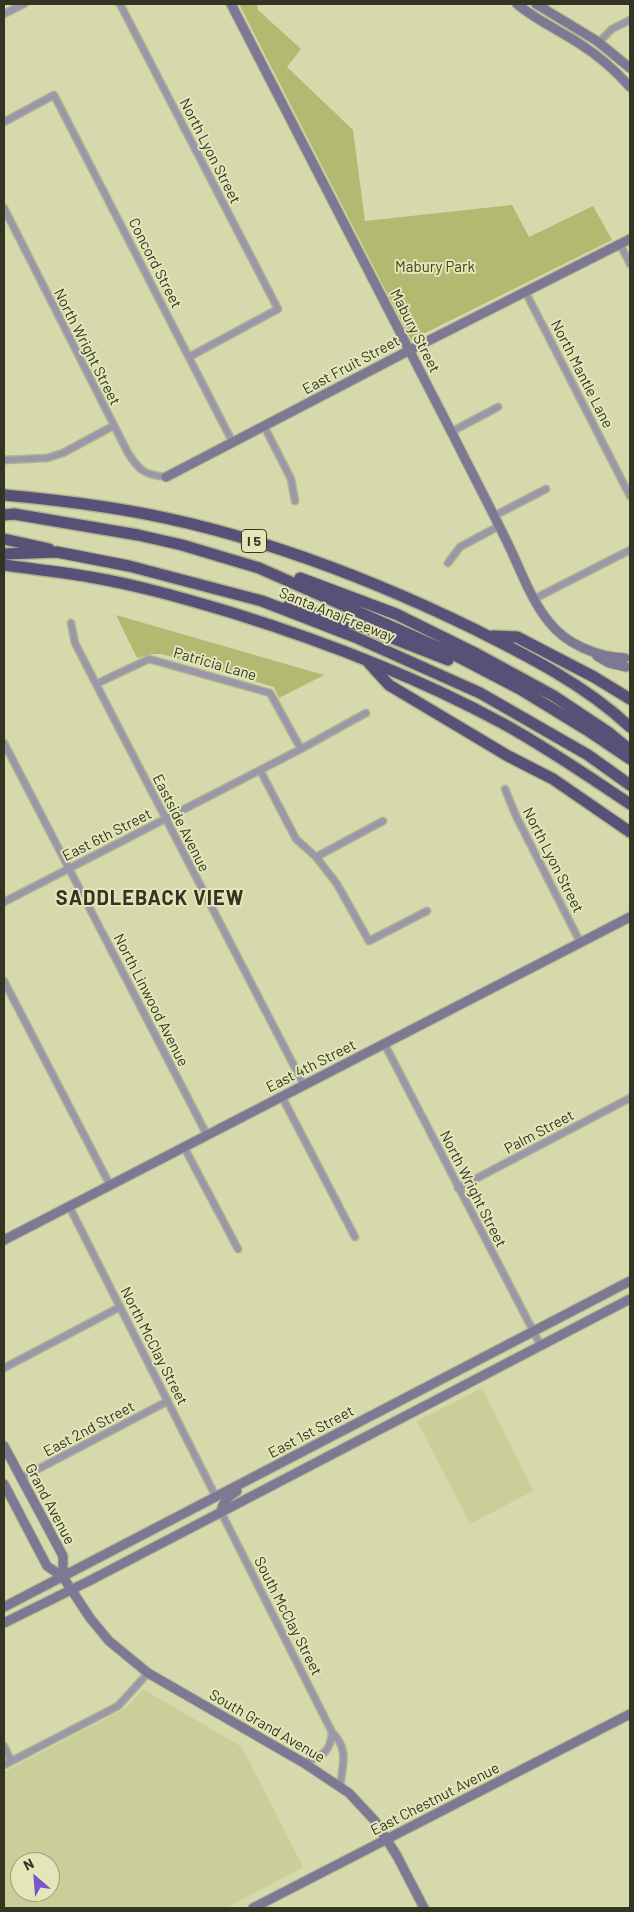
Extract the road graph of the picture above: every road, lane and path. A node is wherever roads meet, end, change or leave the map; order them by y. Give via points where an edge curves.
1 (24, 4) edge
2 (120, 4) edge
3 (231, 4) edge
4 (517, 4) edge
5 (536, 4) edge
6 (4, 14) edge
7 (630, 20) edge
8 (599, 42) junction
9 (630, 68) edge
10 (630, 87) edge
11 (4, 122) edge
12 (4, 208) edge
13 (630, 239) edge
14 (620, 244) junction
15 (630, 264) edge
16 (525, 291) junction
17 (410, 350) junction
18 (189, 357) junction
19 (498, 407) dead end
20 (113, 426) junction
21 (264, 426) junction
22 (451, 432) junction
23 (233, 443) junction
24 (4, 460) edge
25 (166, 477) joint
26 (546, 489) dead end
27 (4, 495) edge
28 (630, 496) edge
29 (295, 501) dead end
30 (7, 514) edge
31 (494, 516) junction
32 (499, 526) junction
33 (4, 538) edge
34 (630, 550) edge
35 (58, 552) junction
36 (4, 554) edge
37 (448, 563) dead end
38 (4, 566) edge
39 (259, 568) junction
40 (534, 599) junction
41 (262, 601) junction
42 (71, 623) dead end
43 (489, 636) junction
44 (449, 656) junction
45 (365, 659) junction
46 (628, 662) edge
47 (96, 684) junction
48 (630, 699) edge
49 (366, 713) dead end
50 (630, 727) edge
51 (4, 743) edge
52 (301, 749) junction
53 (630, 750) edge
54 (630, 760) edge
55 (630, 768) edge
56 (260, 770) junction
57 (630, 785) edge
58 (505, 789) dead end
59 (630, 804) edge
60 (165, 819) junction
61 (383, 821) dead end
62 (630, 832) edge
63 (316, 857) junction
64 (68, 868) junction
65 (4, 902) edge
66 (427, 910) dead end
67 (630, 917) edge
68 (580, 942) junction
69 (4, 981) edge
70 (384, 1043) junction
71 (304, 1085) junction
72 (282, 1097) junction
73 (630, 1098) edge
74 (207, 1135) junction
75 (184, 1147) junction
76 (110, 1185) junction
77 (458, 1188) junction
78 (69, 1206) junction
79 (355, 1237) dead end
80 (4, 1240) edge
81 (238, 1249) dead end
82 (630, 1281) edge
83 (630, 1300) edge
84 (120, 1307) junction
85 (533, 1332) junction
86 (541, 1346) junction
87 (4, 1368) edge
88 (168, 1401) junction
89 (4, 1446) edge
90 (277, 1465) junction
91 (21, 1478) junction
92 (4, 1486) edge
93 (216, 1497) junction
94 (222, 1512) junction
95 (63, 1577) junction
96 (71, 1590) junction
97 (4, 1606) edge
98 (4, 1623) edge
99 (148, 1673) junction
100 (630, 1714) edge
101 (332, 1732) junction
102 (4, 1746) edge
103 (11, 1761) junction
104 (304, 1763) junction
105 (4, 1765) edge
106 (340, 1786) junction
107 (387, 1840) junction
108 (253, 1908) edge
109 (424, 1908) edge

1 - 6 street
2 - 18 street, North Lyon Street via 278,309
3 - 17 main road, Mabury Street
4 - 10 main road via 579,43 610,66
5 - 8 main road
7 - 8 street via 612,29
8 - 9 main road
11 - 18 street, Concord Street via 54,96
12 - 20 street, North Wright Street
13 - 14 main road, East Fruit Street
14 - 15 street
14 - 16 main road, East Fruit Street
16 - 17 main road, East Fruit Street
16 - 28 street, North Mantle Lane
17 - 21 main road, East Fruit Street
17 - 22 main road, Mabury Street
18 - 23 street, Concord Street
19 - 22 street
20 - 24 street via 47,458
20 - 25 street, North Wright Street via 141,471
21 - 23 main road, East Fruit Street
21 - 29 street via 291,479
22 - 31 main road, Mabury Street
23 - 25 main road, East Fruit Street
26 - 31 street
27 - 43 highway, I 5 via 115,508 191,524 282,549 407,597
30 - 39 highway, I 5 via 138,535
31 - 32 main road, Mabury Street
32 - 37 street via 460,547
32 - 40 main road, Mabury Street
33 - 35 highway
34 - 40 street
35 - 36 highway, Santa Ana Freeway
35 - 41 highway, Santa Ana Freeway via 129,566
38 - 45 highway, Santa Ana Freeway via 144,588 280,628
39 - 44 highway
39 - 53 highway, Santa Ana Freeway / I 5 via 292,575 396,614 554,696
40 - 46 main road, Mabury Street via 562,635 593,652
41 - 44 highway via 304,609
41 - 57 highway, Santa Ana Freeway via 355,637 480,693 588,755
42 - 47 street, Eastside Avenue via 75,643
43 - 48 highway via 517,637
43 - 50 highway, I 5 via 565,677
44 - 54 highway via 520,689
44 - 55 highway via 585,734
45 - 59 highway, Santa Ana Freeway via 442,692 503,724 576,767
45 - 62 highway via 389,685 508,756 554,779
47 - 52 street, Patricia Lane via 149,659 270,693
47 - 60 street, Eastside Avenue
49 - 52 street
51 - 64 street, North Linwood Avenue
52 - 56 street, East 6th Street
56 - 60 street, East 6th Street
56 - 63 street via 296,839
58 - 68 street, North Lyon Street
60 - 64 street, East 6th Street
60 - 71 street, Eastside Avenue
61 - 63 street
63 - 66 street via 337,884 369,941
64 - 65 street, East 6th Street
64 - 74 street, North Linwood Avenue
67 - 68 main road, East 4th Street
68 - 70 main road, East 4th Street
69 - 76 street
70 - 71 main road, East 4th Street
70 - 77 street, North Wright Street
71 - 72 main road, East 4th Street
72 - 74 main road, East 4th Street
72 - 79 street
73 - 77 street, Palm Street
74 - 75 main road, East 4th Street
75 - 76 main road, East 4th Street
75 - 81 street
76 - 78 main road, East 4th Street
77 - 85 street, North Wright Street
78 - 80 main road, East 4th Street
78 - 84 street, North McClay Street
82 - 85 main road, East 1st Street
83 - 86 main road, East 1st Street
84 - 87 street
84 - 88 street, North McClay Street
85 - 86 street, North Wright Street
85 - 90 main road, East 1st Street
86 - 94 main road, East 1st Street
88 - 91 street, East 2nd Street
88 - 93 street, North McClay Street
89 - 91 main road, Grand Avenue
90 - 93 main road, East 1st Street
90 - 94 main road via 228,1497 222,1505
91 - 95 main road, Grand Avenue via 63,1556
92 - 95 main road, Grand Avenue via 46,1566
93 - 95 main road, East 1st Street
94 - 96 main road, East 1st Street
94 - 101 street, South McClay Street
95 - 96 main road, Grand Avenue
95 - 97 main road, East 1st Street
96 - 98 main road, East 1st Street
96 - 99 main road, South Grand Avenue via 109,1641
99 - 103 street via 118,1706
99 - 104 main road, South Grand Avenue
100 - 107 main road, East Chestnut Avenue
101 - 104 street via 326,1751
101 - 106 street, South McClay Street via 343,1747
102 - 103 street
103 - 105 street
104 - 106 main road, South Grand Avenue
106 - 107 main road, South Grand Avenue via 362,1805
107 - 108 main road, East Chestnut Avenue
107 - 109 main road, South Grand Avenue

